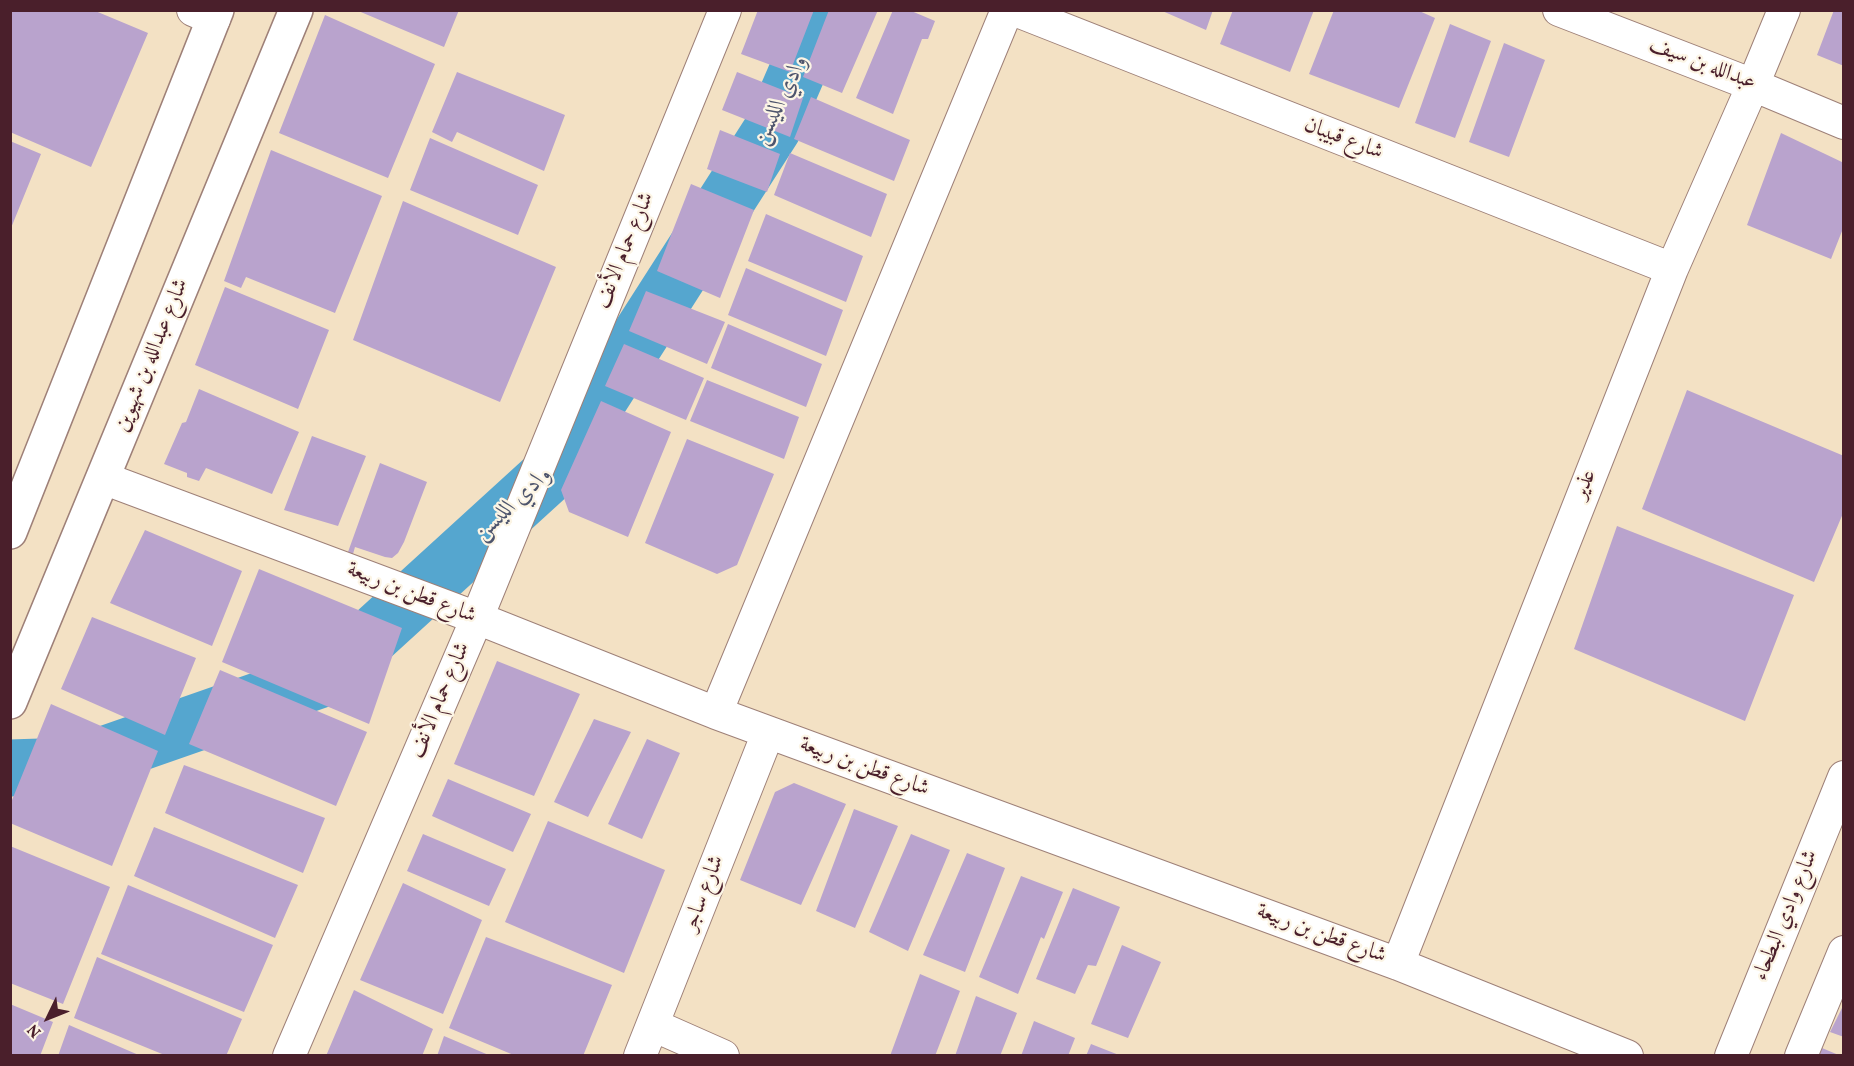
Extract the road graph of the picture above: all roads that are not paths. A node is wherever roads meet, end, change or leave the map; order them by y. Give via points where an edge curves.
1 (296, 10) edge
2 (725, 10) edge
3 (1007, 10) edge
4 (1014, 10) edge
5 (1559, 10) edge
6 (1784, 10) edge
7 (208, 13) edge
8 (1754, 85) junction
9 (1844, 123) edge
10 (1672, 269) junction
11 (103, 478) junction
12 (10, 532) edge
13 (477, 618) junction
14 (10, 702) edge
15 (716, 713) junction
16 (768, 733) junction
17 (1844, 777) edge
18 (1844, 952) edge
19 (1398, 964) junction
20 (653, 1025) junction
21 (289, 1056) edge
22 (640, 1056) edge
23 (723, 1056) edge
24 (1627, 1056) edge
25 (1731, 1056) edge
26 (1801, 1056) edge

1 - 11 street, شارع عبدالله بن شهيوين
2 - 13 street, شارع حمام الأنف
3 - 15 street
4 - 10 street, شارع قبيبان
5 - 8 street, عبدالله بن سيف
6 - 8 street, عذير
7 - 12 street
8 - 9 street, عبدالله بن سيف
8 - 10 street, عذير
10 - 19 street, عذير
11 - 13 street, شارع قطن بن ربيعة
11 - 14 street, شارع عبدالله بن شهيوين
13 - 15 street, شارع قطن بن ربيعة
13 - 21 street, شارع حمام الأنف
15 - 16 street, شارع قطن بن ربيعة
16 - 19 street, شارع قطن بن ربيعة
16 - 20 street, شارع ساجر
17 - 25 street, شارع وادي البطحاء
18 - 26 street
19 - 24 street, شارع قطن بن ربيعة
20 - 22 street, شارع ساجر
20 - 23 street

